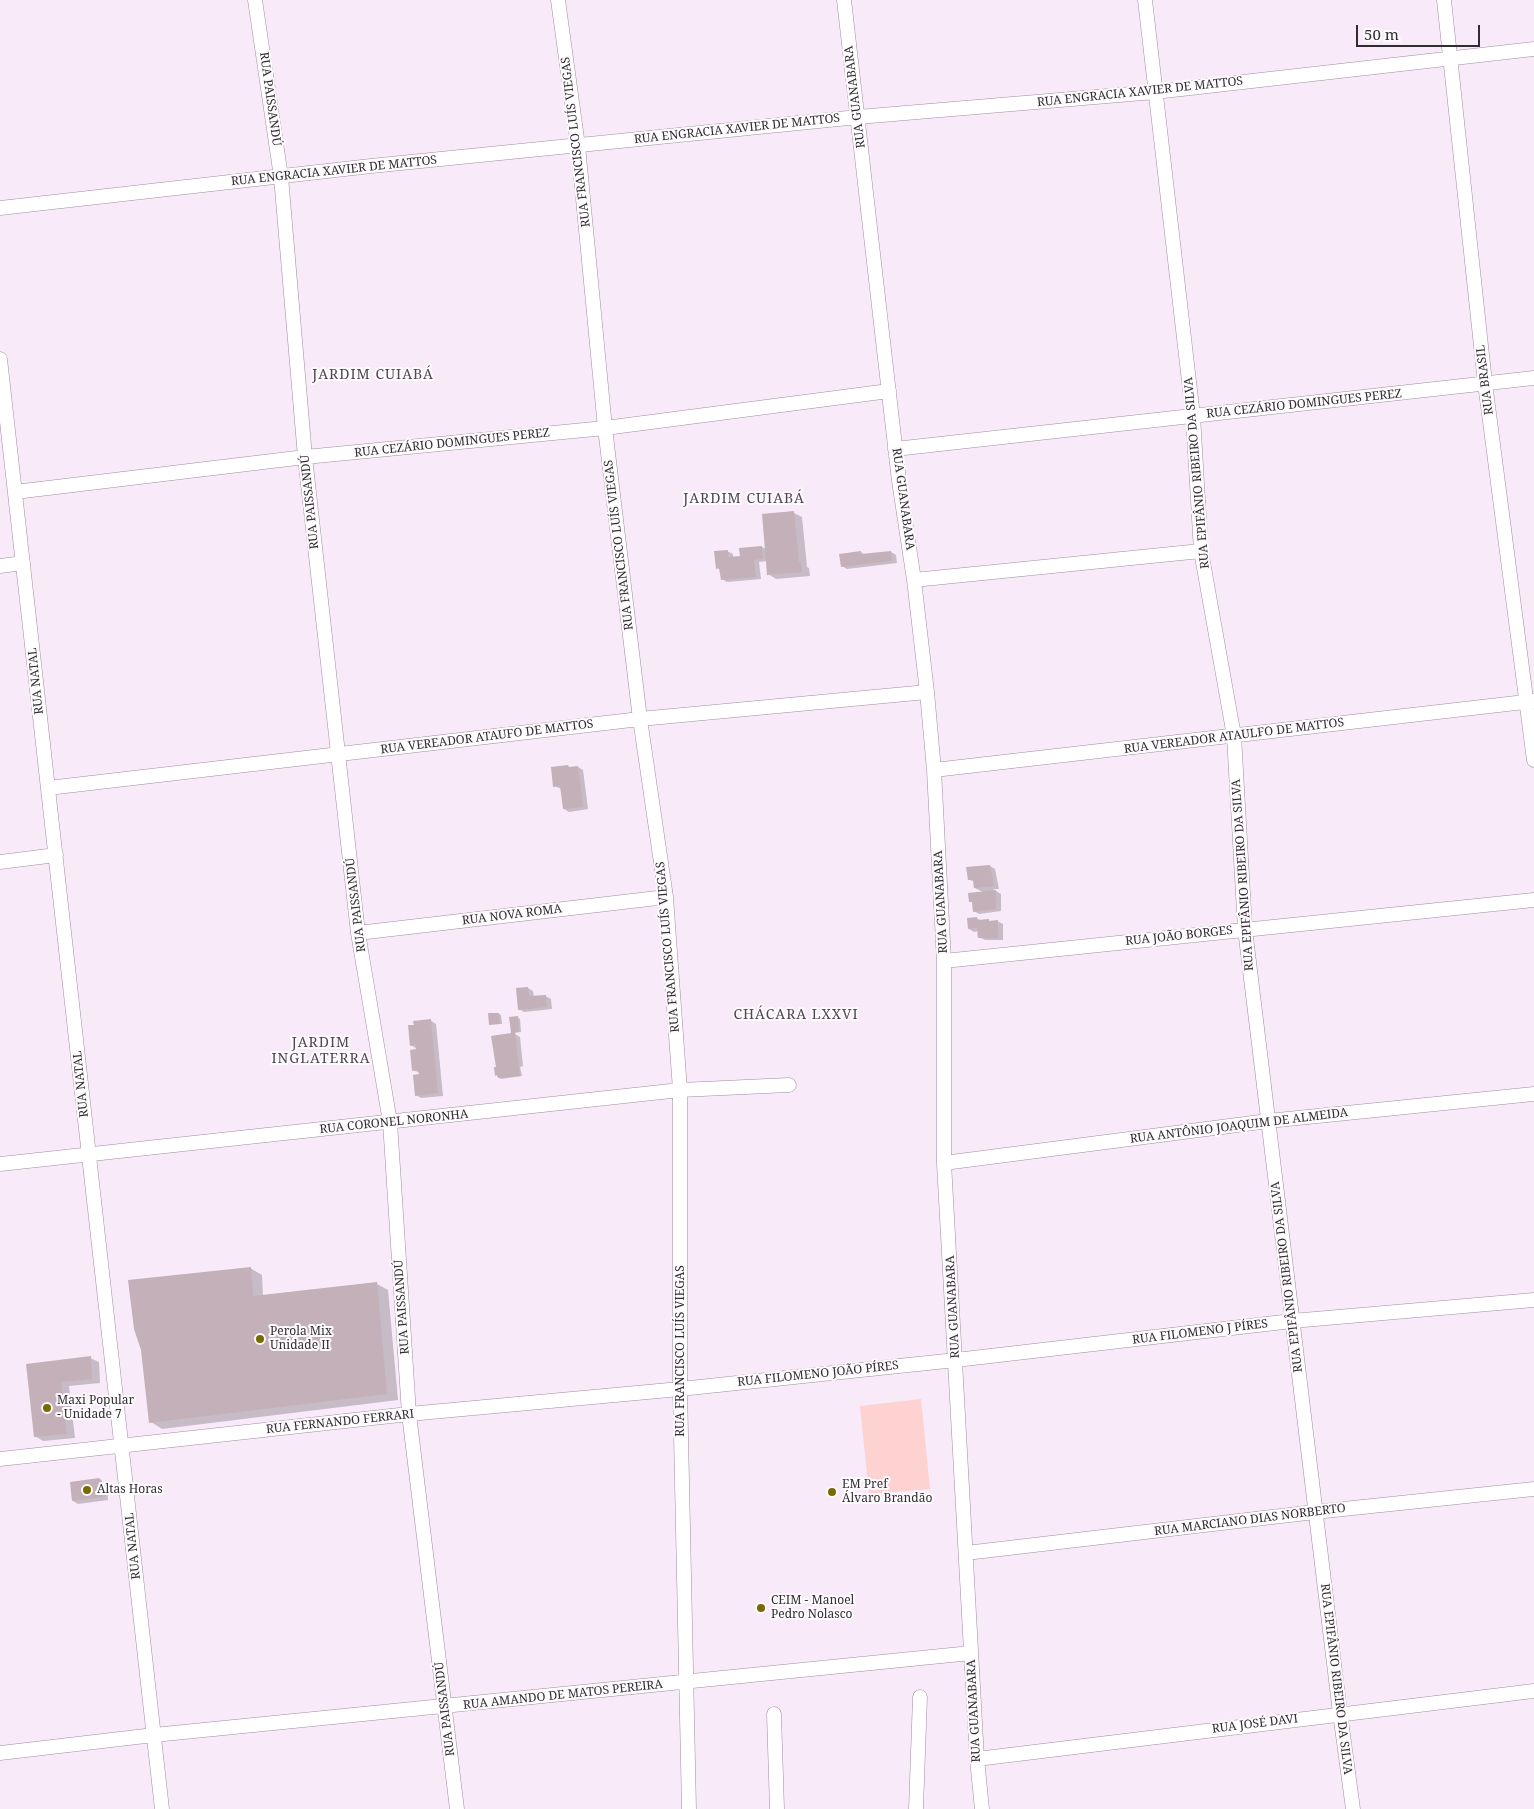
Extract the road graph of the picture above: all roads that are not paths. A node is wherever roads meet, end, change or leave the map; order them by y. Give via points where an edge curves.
1 (255, 0) edge
2 (558, 0) edge
3 (844, 0) edge
4 (1145, 0) edge
5 (1444, 0) edge
6 (1534, 50) edge
7 (1450, 58) junction
8 (1155, 92) junction
9 (858, 117) junction
10 (578, 146) junction
11 (281, 176) junction
12 (0, 208) edge
13 (0, 359) edge
14 (1534, 378) edge
15 (1485, 384) junction
16 (888, 391) junction
17 (1194, 416) junction
18 (606, 428) junction
19 (895, 449) junction
20 (305, 457) junction
21 (15, 492) junction
22 (1201, 551) junction
23 (23, 564) junction
24 (0, 566) edge
25 (914, 580) junction
26 (927, 692) junction
27 (1530, 701) edge
28 (640, 720) junction
29 (1234, 736) junction
30 (339, 754) junction
31 (1534, 760) edge
32 (934, 770) junction
33 (48, 788) junction
34 (56, 855) junction
35 (0, 862) edge
36 (666, 897) junction
37 (1534, 900) edge
38 (1244, 929) junction
39 (358, 933) junction
40 (944, 961) junction
41 (789, 1085) dead end
42 (680, 1090) junction
43 (1534, 1094) edge
44 (1268, 1121) junction
45 (390, 1122) junction
46 (89, 1154) junction
47 (944, 1163) junction
48 (0, 1164) edge
49 (1534, 1300) edge
50 (1292, 1321) junction
51 (956, 1360) junction
52 (680, 1389) junction
53 (409, 1414) junction
54 (122, 1445) junction
55 (0, 1459) edge
56 (1534, 1489) edge
57 (1315, 1512) junction
58 (966, 1553) junction
59 (971, 1653) junction
60 (686, 1682) junction
61 (1534, 1691) edge
62 (920, 1697) dead end
63 (444, 1706) junction
64 (774, 1714) dead end
65 (1340, 1714) junction
66 (154, 1735) junction
67 (0, 1753) edge
68 (977, 1759) junction
69 (162, 1809) edge
70 (457, 1809) edge
71 (689, 1809) edge
72 (777, 1809) edge
73 (916, 1809) edge
74 (982, 1809) edge
75 (1354, 1809) edge

1 - 11 street, RUA PAISSANDÚ
2 - 10 street, RUA FRANCISCO LUÍS VIEGAS
3 - 9 street, RUA GUANABARA
4 - 8 street, RUA EPIFÂNIO RIBEIRO DA SILVA
5 - 7 street, RUA BRASIL
6 - 7 street, RUA ENGRACIA XAVIER DE MATTOS
7 - 8 street, RUA ENGRACIA XAVIER DE MATTOS
7 - 15 street, RUA BRASIL
8 - 9 street, RUA ENGRACIA XAVIER DE MATTOS
8 - 17 street, RUA EPIFÂNIO RIBEIRO DA SILVA
9 - 10 street, RUA ENGRACIA XAVIER DE MATTOS
9 - 16 street, RUA GUANABARA
10 - 11 street, RUA ENGRACIA XAVIER DE MATTOS
10 - 18 street, RUA FRANCISCO LUÍS VIEGAS
11 - 12 street, RUA ENGRACIA XAVIER DE MATTOS
11 - 20 street, RUA PAISSANDÚ
13 - 21 street, RUA NATAL
14 - 15 street, RUA CEZÁRIO DOMINGUES PEREZ
15 - 17 street, RUA CEZÁRIO DOMINGUES PEREZ
15 - 27 street, RUA BRASIL
16 - 18 street, RUA CEZÁRIO DOMINGUES PEREZ
16 - 19 street, RUA GUANABARA
17 - 19 street, RUA CEZÁRIO DOMINGUES PEREZ
17 - 22 street, RUA EPIFÂNIO RIBEIRO DA SILVA
18 - 20 street, RUA CEZÁRIO DOMINGUES PEREZ
18 - 28 street, RUA FRANCISCO LUÍS VIEGAS
19 - 25 street, RUA GUANABARA
20 - 21 street, RUA CEZÁRIO DOMINGUES PEREZ
20 - 30 street, RUA PAISSANDÚ
21 - 23 street, RUA NATAL
22 - 25 street
22 - 29 street, RUA EPIFÂNIO RIBEIRO DA SILVA
23 - 24 street
23 - 33 street, RUA NATAL
25 - 26 street, RUA GUANABARA
26 - 28 street, RUA VEREADOR ATAUFO DE MATTOS
26 - 32 street, RUA GUANABARA
27 - 29 street, RUA VEREADOR ATAULFO DE MATTOS
27 - 31 street, RUA BRASIL
28 - 30 street, RUA VEREADOR ATAUFO DE MATTOS
28 - 36 street, RUA FRANCISCO LUÍS VIEGAS
29 - 32 street, RUA VEREADOR ATAULFO DE MATTOS
29 - 38 street, RUA EPIFÂNIO RIBEIRO DA SILVA
30 - 33 street, RUA VEREADOR ATAUFO DE MATTOS
30 - 39 street, RUA PAISSANDÚ
32 - 40 street, RUA GUANABARA
33 - 34 street, RUA NATAL
34 - 35 street
34 - 46 street, RUA NATAL
36 - 39 street, RUA NOVA ROMA
36 - 42 street, RUA FRANCISCO LUÍS VIEGAS
37 - 38 street, RUA JOÃO BORGES
38 - 40 street, RUA JOÃO BORGES
38 - 44 street, RUA EPIFÂNIO RIBEIRO DA SILVA
39 - 45 street, RUA PAISSANDÚ
40 - 47 street, RUA GUANABARA
41 - 42 street, RUA CORONEL NORONHA
42 - 45 street, RUA CORONEL NORONHA
42 - 52 street, RUA FRANCISCO LUÍS VIEGAS
43 - 44 street, RUA ANTÔNIO JOAQUIM DE ALMEIDA
44 - 47 street, RUA ANTÔNIO JOAQUIM DE ALMEIDA
44 - 50 street, RUA EPIFÂNIO RIBEIRO DA SILVA
45 - 46 street, RUA CORONEL NORONHA
45 - 53 street, RUA PAISSANDÚ
46 - 48 street, RUA CORONEL NORONHA
46 - 54 street, RUA NATAL
47 - 51 street, RUA GUANABARA
49 - 50 street, RUA FILOMENO J PÍRES
50 - 51 street, RUA FILOMENO J PÍRES
50 - 57 street, RUA EPIFÂNIO RIBEIRO DA SILVA
51 - 52 street, RUA FILOMENO JOÃO PÍRES
51 - 58 street, RUA GUANABARA
52 - 53 street, RUA FERNANDO FERRARI
52 - 60 street, RUA FRANCISCO LUÍS VIEGAS
53 - 54 street, RUA FERNANDO FERRARI
53 - 63 street, RUA PAISSANDÚ
54 - 55 street, RUA FERNANDO FERRARI
54 - 66 street, RUA NATAL
56 - 57 street, RUA MARCIANO DIAS NORBERTO
57 - 58 street, RUA MARCIANO DIAS NORBERTO
57 - 65 street, RUA EPIFÂNIO RIBEIRO DA SILVA
58 - 59 street, RUA GUANABARA
59 - 60 street, RUA AMANDO DE MATOS PEREIRA
59 - 68 street, RUA GUANABARA
60 - 63 street, RUA AMANDO DE MATOS PEREIRA
60 - 71 street, RUA FRANCISCO LUÍS VIEGAS
61 - 65 street, RUA JOSÉ DAVI
62 - 73 street
63 - 66 street, RUA AMANDO DE MATOS PEREIRA
63 - 70 street, RUA PAISSANDÚ
64 - 72 street
65 - 68 street, RUA JOSÉ DAVI
65 - 75 street, RUA EPIFÂNIO RIBEIRO DA SILVA
66 - 67 street, RUA AMANDO DE MATOS PEREIRA
66 - 69 street, RUA NATAL
68 - 74 street, RUA GUANABARA

